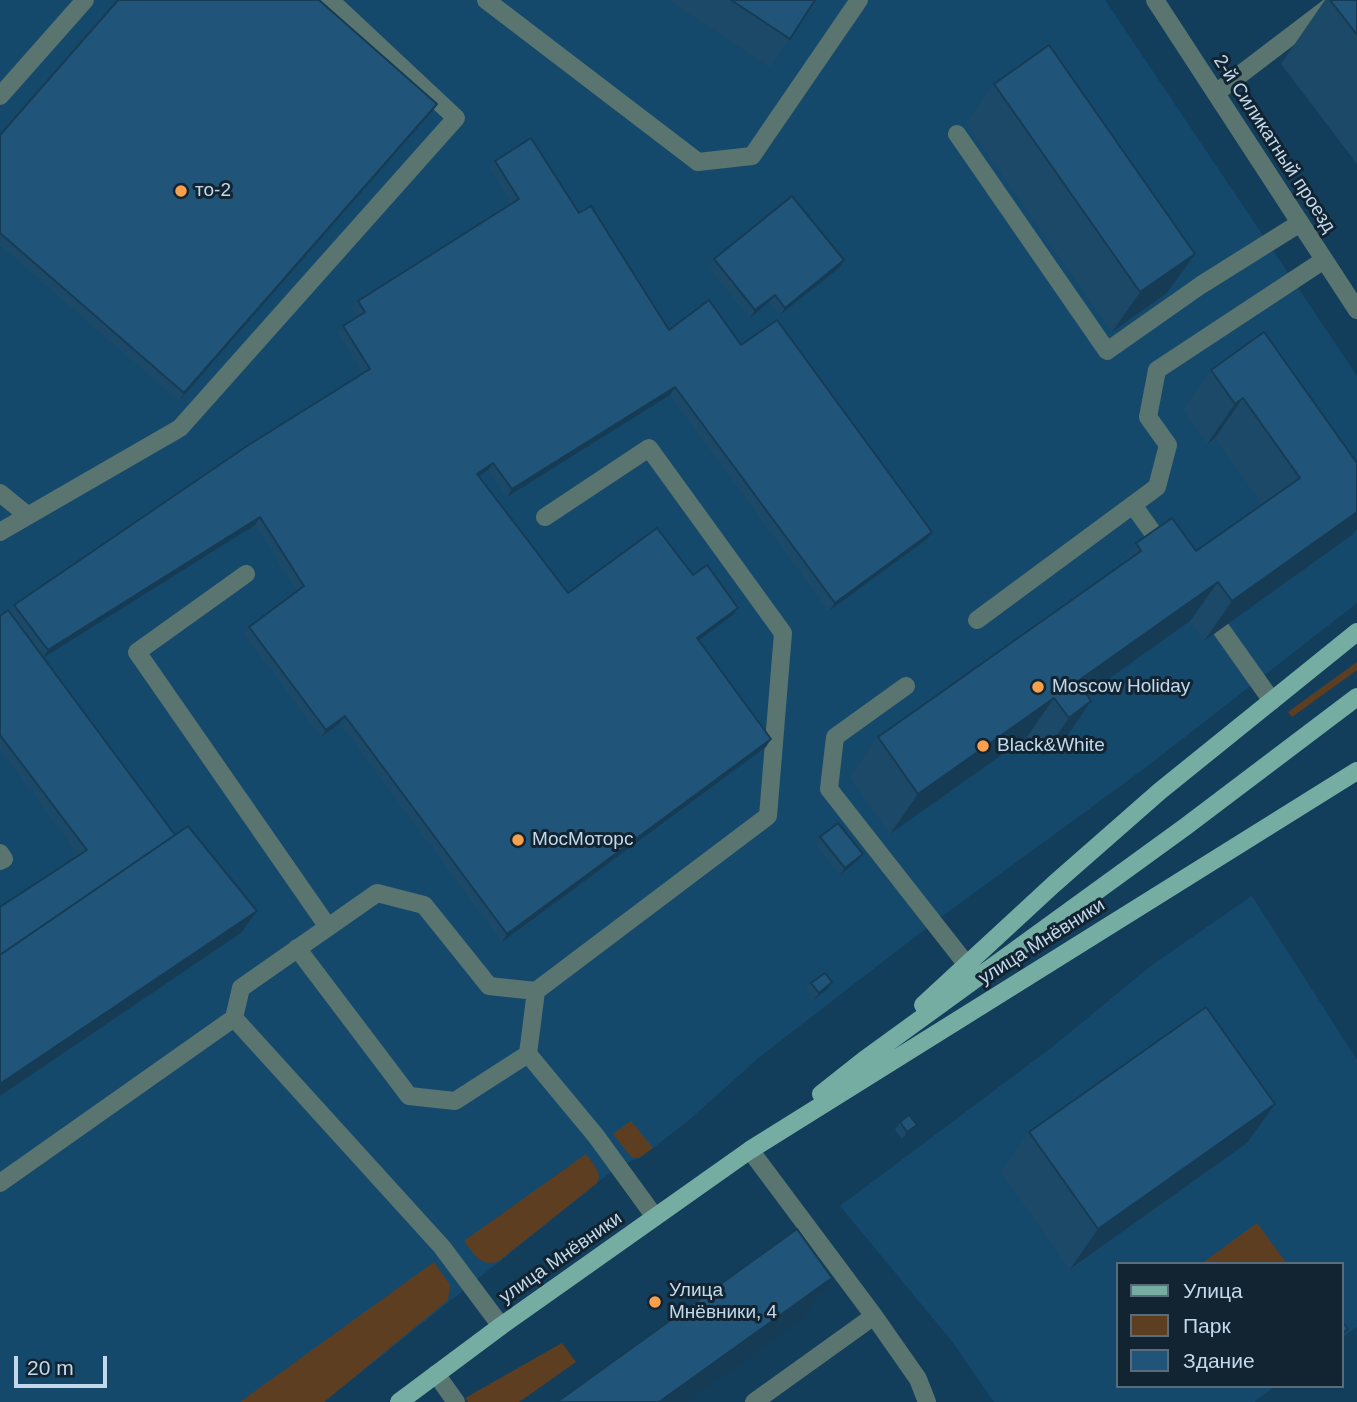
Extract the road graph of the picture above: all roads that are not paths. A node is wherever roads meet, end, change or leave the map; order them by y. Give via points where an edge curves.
1 (85, 0) edge
2 (330, 0) edge
3 (486, 0) edge
4 (859, 0) edge
5 (1155, 0) edge
6 (1338, 0) edge
7 (1216, 93) junction
8 (0, 96) edge
9 (957, 134) dead end
10 (1300, 223) junction
11 (1324, 260) junction
12 (1357, 310) edge
13 (0, 493) edge
14 (1133, 505) junction
15 (27, 515) junction
16 (545, 517) dead end
17 (0, 532) edge
18 (1178, 569) edge
19 (246, 574) dead end
20 (977, 620) dead end
21 (1221, 629) edge
22 (1357, 632) edge
23 (906, 685) dead end
24 (1357, 697) edge
25 (1272, 701) junction
26 (1357, 771) edge
27 (0, 853) edge
28 (0, 862) edge
29 (328, 927) junction
30 (297, 948) junction
31 (967, 964) junction
32 (536, 991) junction
33 (234, 1018) junction
34 (528, 1054) junction
35 (864, 1060) junction
36 (750, 1150) junction
37 (0, 1183) edge
38 (655, 1217) junction
39 (874, 1316) junction
40 (501, 1326) junction
41 (436, 1374) junction
42 (399, 1402) edge
43 (456, 1402) edge
44 (754, 1402) edge
45 (927, 1402) edge

1 - 8 street
2 - 15 street via 456,118 180,428
3 - 4 street via 698,162 751,156
5 - 7 street, 2-й Силикатный проезд
6 - 7 street
7 - 10 street, 2-й Силикатный проезд
9 - 10 street via 1107,351
10 - 11 street, 2-й Силикатный проезд
11 - 12 street, 2-й Силикатный проезд
11 - 14 street via 1157,370 1148,417 1168,446 1157,487
13 - 15 street
14 - 18 street
14 - 20 street
15 - 17 street
16 - 32 street via 649,449 783,633 768,817
19 - 29 street via 137,652
21 - 25 street
22 - 25 main road, улица Мнёвники
23 - 31 street via 835,737 829,789
24 - 35 main road, улица Мнёвники
25 - 31 main road, улица Мнёвники via 1160,791
26 - 36 main road, улица Мнёвники
27 - 28 street via 4,859
29 - 30 street
29 - 32 street via 377,893 424,905 489,986
30 - 33 street via 241,988
30 - 34 street via 409,1096 456,1101
31 - 35 main road, улица Мнёвники
32 - 34 street
33 - 37 street
33 - 40 street via 442,1247
34 - 38 street
35 - 36 main road, улица Мнёвники
36 - 38 main road, улица Мнёвники
36 - 39 street
38 - 40 main road, улица Мнёвники
39 - 44 street
39 - 45 street via 918,1379
40 - 41 main road, улица Мнёвники
41 - 42 main road, улица Мнёвники
41 - 43 street

